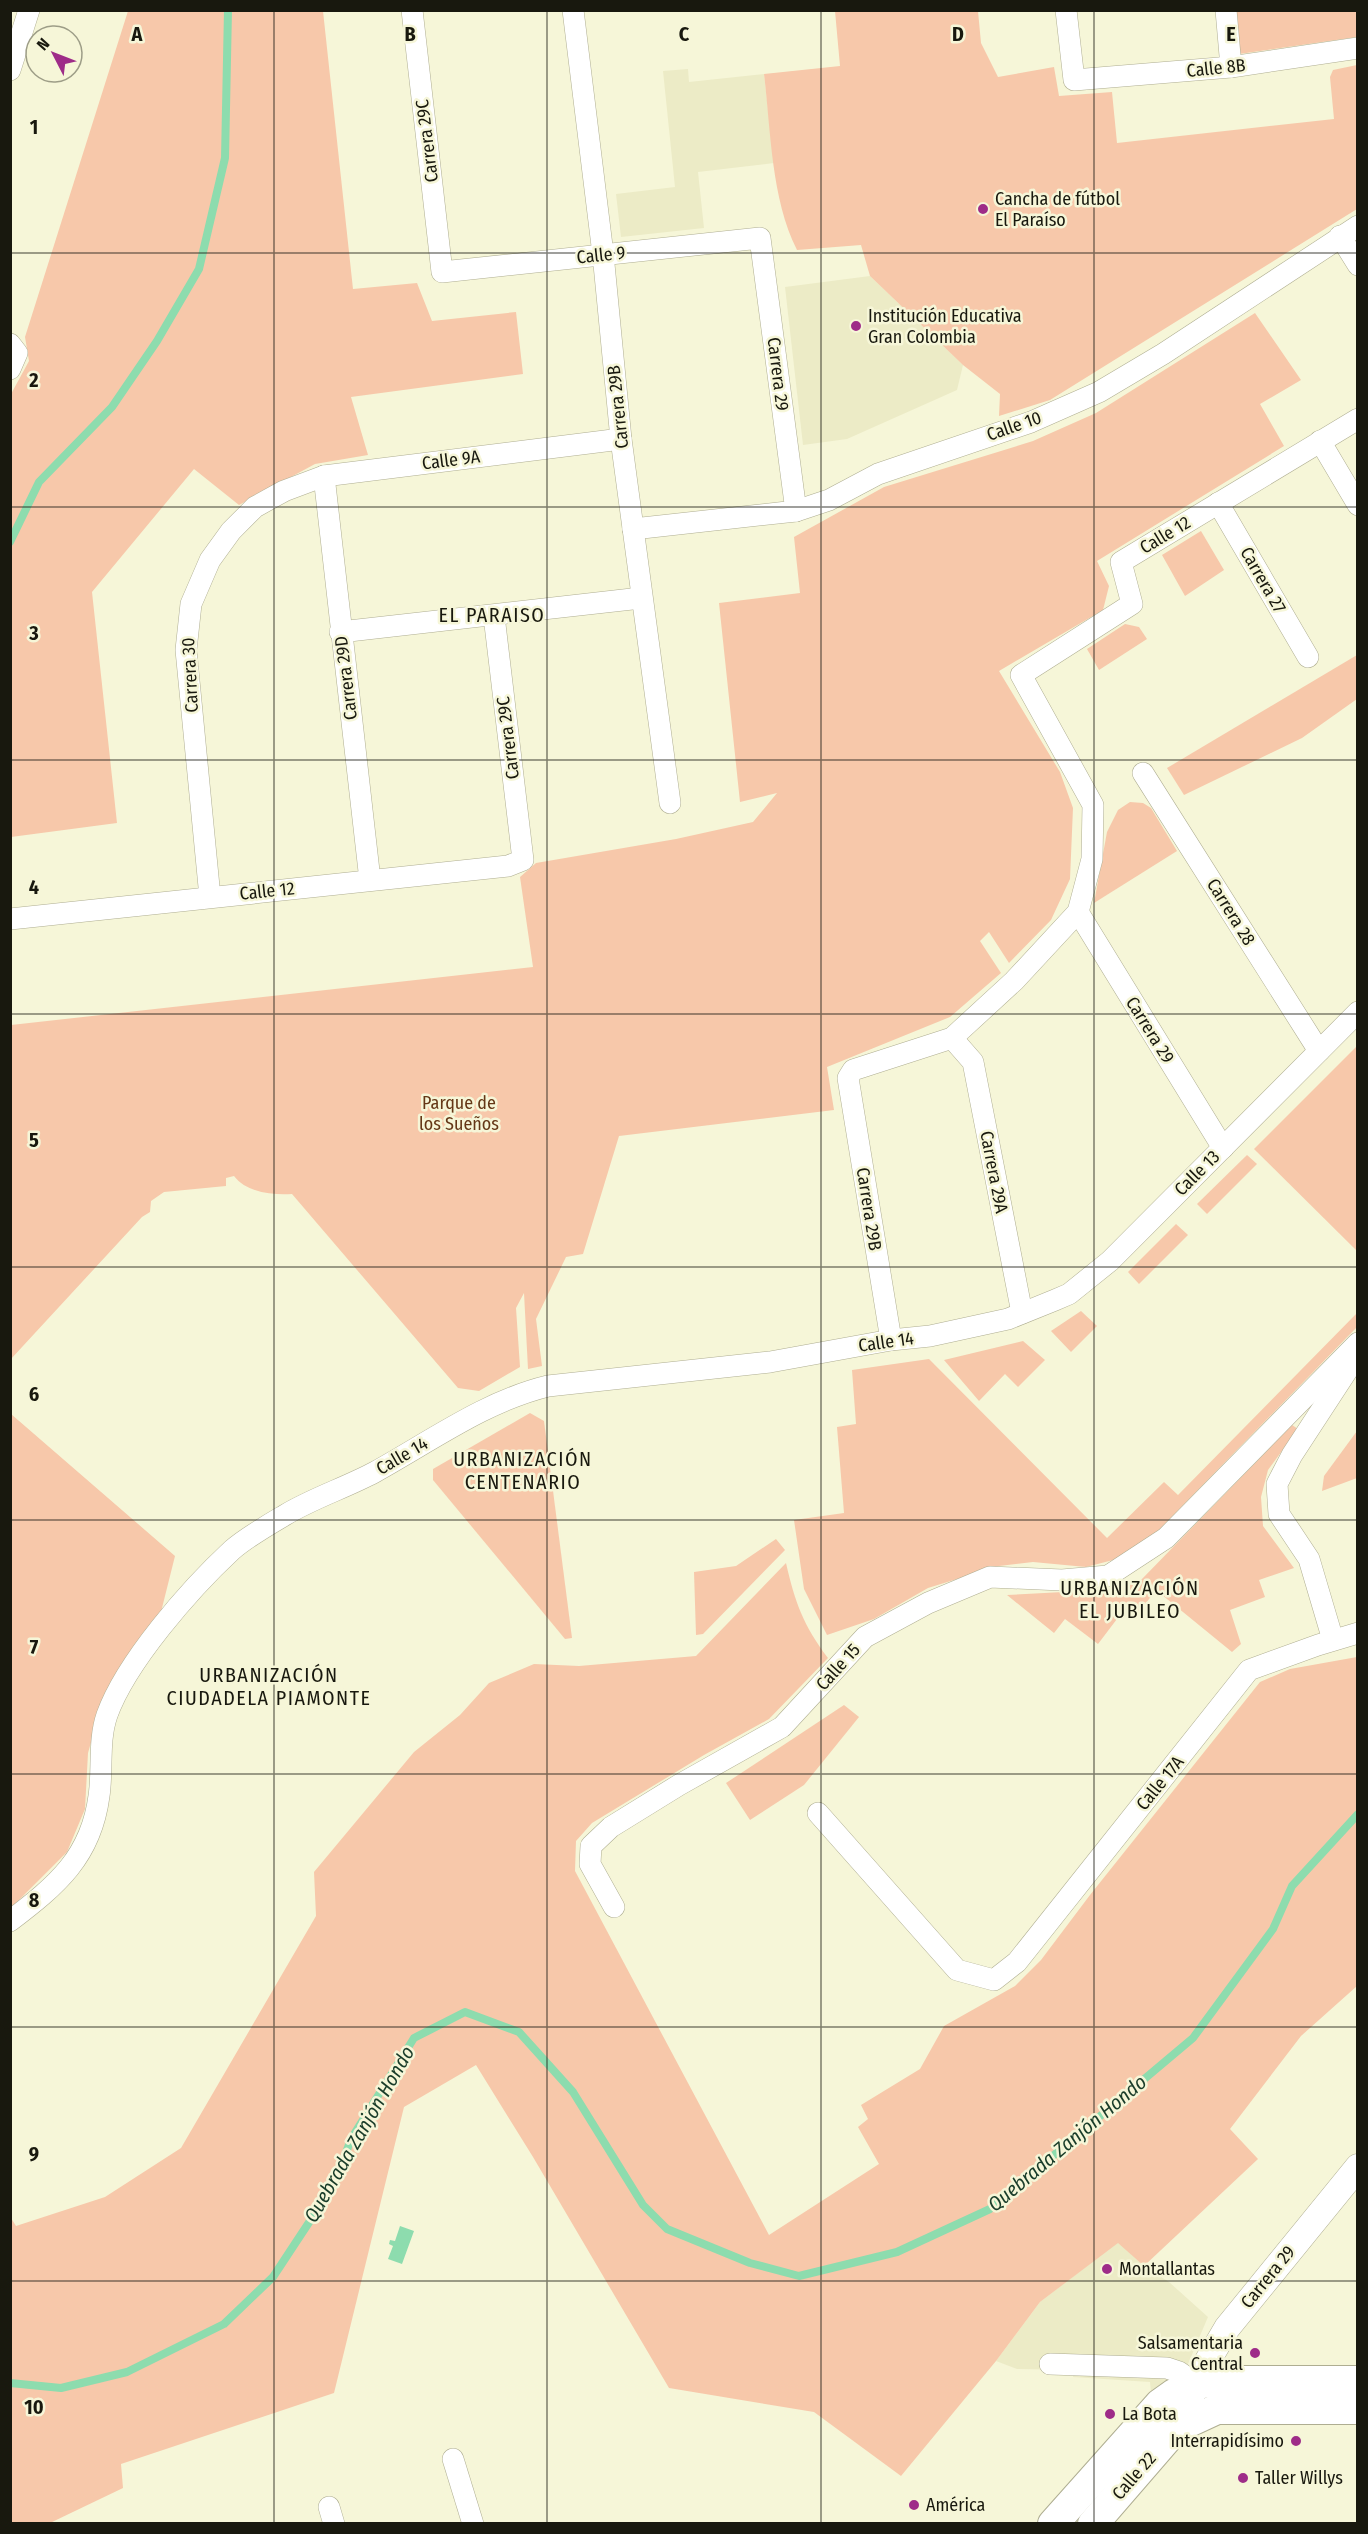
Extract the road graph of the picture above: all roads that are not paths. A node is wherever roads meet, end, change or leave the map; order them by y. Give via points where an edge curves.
1 (29, 10) edge
2 (412, 10) edge
3 (1066, 10) edge
4 (1226, 10) edge
5 (580, 11) edge
6 (1358, 48) edge
7 (1231, 67) junction
8 (10, 70) edge
9 (1349, 231) edge
10 (760, 238) joint
11 (603, 254) junction
12 (1358, 265) edge
13 (442, 272) joint
14 (1358, 419) edge
15 (621, 439) junction
16 (1320, 441) junction
17 (324, 476) junction
18 (284, 491) joint
19 (1218, 503) junction
20 (1358, 505) edge
21 (796, 511) junction
22 (633, 529) junction
23 (640, 597) junction
24 (494, 616) junction
25 (340, 632) junction
26 (1308, 657) dead end
27 (1143, 773) dead end
28 (669, 803) dead end
29 (523, 860) joint
30 (370, 880) junction
31 (210, 897) junction
32 (1078, 912) junction
33 (10, 919) edge
34 (1358, 1012) edge
35 (952, 1038) junction
36 (1319, 1051) junction
37 (1223, 1148) junction
38 (1022, 1313) junction
39 (891, 1340) junction
40 (1358, 1344) edge
41 (1358, 1354) edge
42 (1358, 1633) edge
43 (1333, 1640) junction
44 (818, 1813) dead end
45 (614, 1907) dead end
46 (10, 1921) edge
47 (1358, 2168) edge
48 (1050, 2364) dead end
49 (1358, 2381) edge
50 (1197, 2384) junction
51 (1358, 2409) edge
52 (1176, 2428) junction
53 (453, 2459) dead end
54 (473, 2523) edge
55 (1053, 2523) edge
56 (1093, 2523) edge

1 - 8 street
2 - 13 street, Carrera 29C
3 - 7 street, Calle 8B via 1074,80
4 - 7 street
5 - 11 street, Carrera 29B
6 - 7 street, Calle 8B
9 - 12 street
9 - 21 street, Calle 10 via 1099,392 1031,422 878,474 829,500
10 - 11 street, Calle 9
10 - 21 street, Carrera 29
11 - 13 street, Calle 9
11 - 15 street, Carrera 29B
14 - 16 street, Calle 12
15 - 17 street, Calle 9A
15 - 22 street, Carrera 29B
16 - 19 street, Calle 12
16 - 20 street
17 - 18 street, Calle 9A
17 - 25 street, Carrera 29D
18 - 31 street, Carrera 30 via 255,507 231,531 210,560 191,604 186,650
19 - 26 street, Carrera 27
19 - 32 street, Calle 12 via 1121,562 1132,604 1021,675 1093,805 1092,859
21 - 22 street, Calle 10
22 - 23 street, Carrera 29B
23 - 24 street
23 - 28 street, Carrera 29B
24 - 25 street
24 - 29 street, Carrera 29C
25 - 30 street, Carrera 29D
27 - 36 street, Carrera 28
29 - 30 street, Calle 12 via 508,866
30 - 31 street, Calle 12
31 - 33 street, Calle 12
32 - 35 street via 1014,981
32 - 37 street, Carrera 29
34 - 36 street, Calle 13
35 - 38 street, Carrera 29A via 973,1062
35 - 39 street, Carrera 29B via 853,1070 848,1078
36 - 37 street, Calle 13
37 - 38 street, Calle 13 via 1096,1274 1069,1294
38 - 39 street, Calle 14 via 930,1336
39 - 46 street, Calle 14 via 770,1362 548,1386 525,1392 286,1515 233,1549 170,1615 126,1677 107,1716 92,1830 77,1859 53,1886
40 - 45 street, Calle 15 via 1166,1538 1108,1576 1062,1580 990,1576 928,1603 865,1637 782,1727 611,1827 591,1846 590,1864
41 - 43 street via 1277,1484 1279,1514 1309,1559
42 - 43 street, Calle 17A
43 - 44 street, Calle 17A via 1249,1670 1017,1962 994,1980 957,1970
47 - 50 street, Carrera 29 via 1227,2328
48 - 50 street via 1167,2368
49 - 50 main road via 1232,2380
50 - 52 street, Carrera 29
50 - 55 main road via 1174,2394 1152,2411
51 - 52 main road via 1217,2409
52 - 56 main road, Calle 22
53 - 54 street

